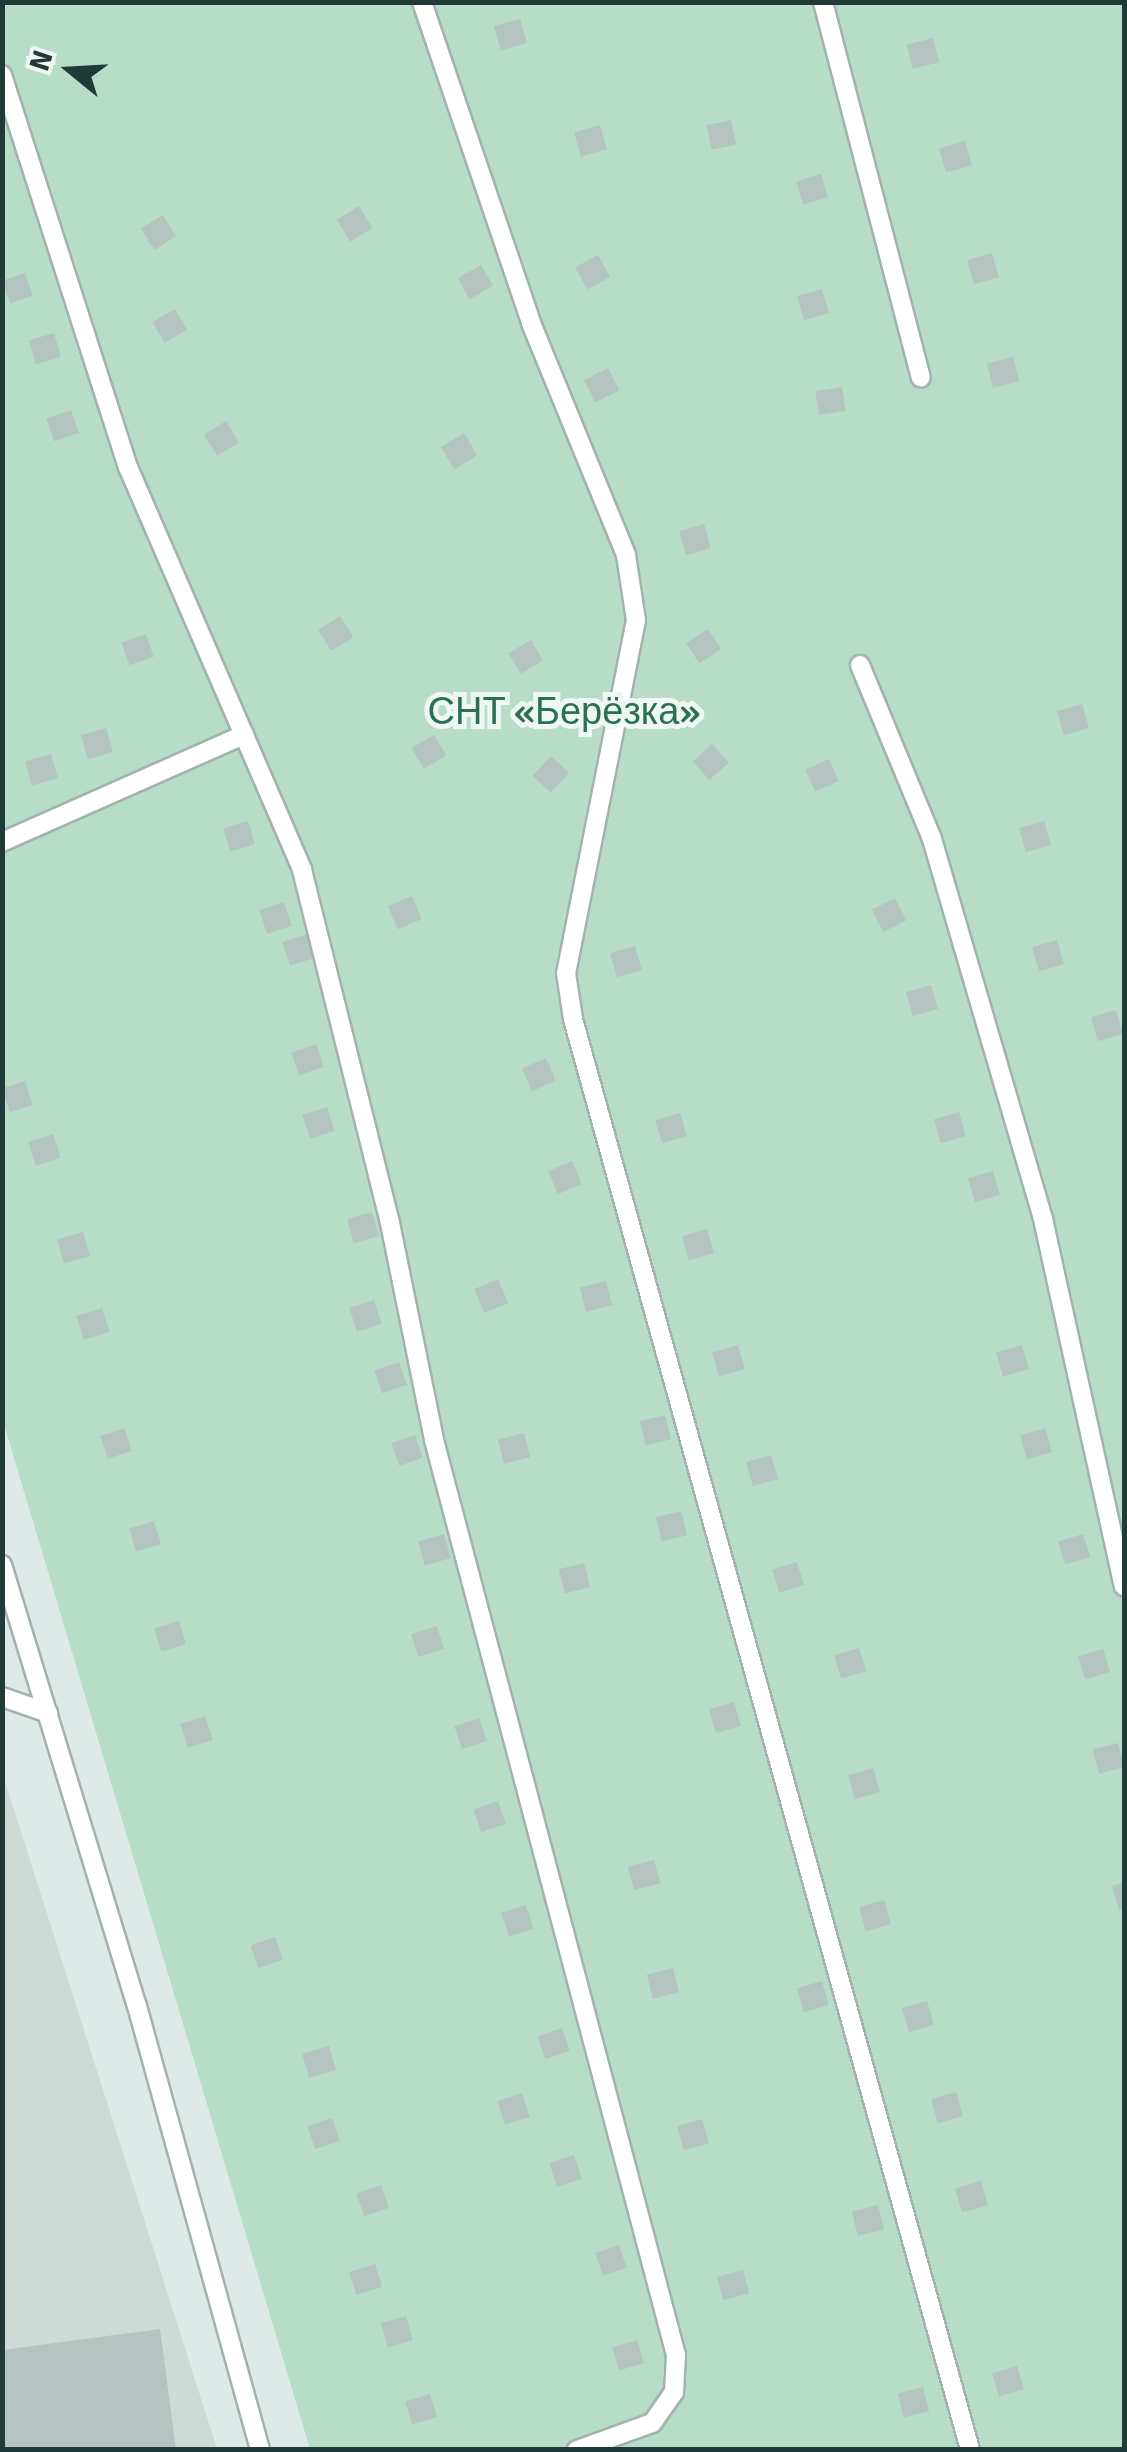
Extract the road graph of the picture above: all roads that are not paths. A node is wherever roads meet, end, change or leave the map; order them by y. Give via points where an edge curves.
1 (422, 2) edge
2 (823, 2) edge
3 (2, 74) edge
4 (920, 377) dead end
5 (860, 665) dead end
6 (244, 735) junction
7 (2, 842) edge
8 (2, 1565) edge
9 (1124, 1586) edge
10 (2, 1697) edge
11 (48, 1713) junction
12 (260, 2450) edge
13 (576, 2450) edge
14 (970, 2450) edge

1 - 14 lane via 531,323 626,555 636,620 566,973 573,1019
2 - 4 lane
3 - 6 lane via 128,466
5 - 9 lane via 932,839 1042,1220
6 - 7 lane
6 - 13 lane via 302,870 390,1224 434,1440 676,2355 674,2392 652,2423
8 - 11 lane
10 - 11 lane
11 - 12 lane

